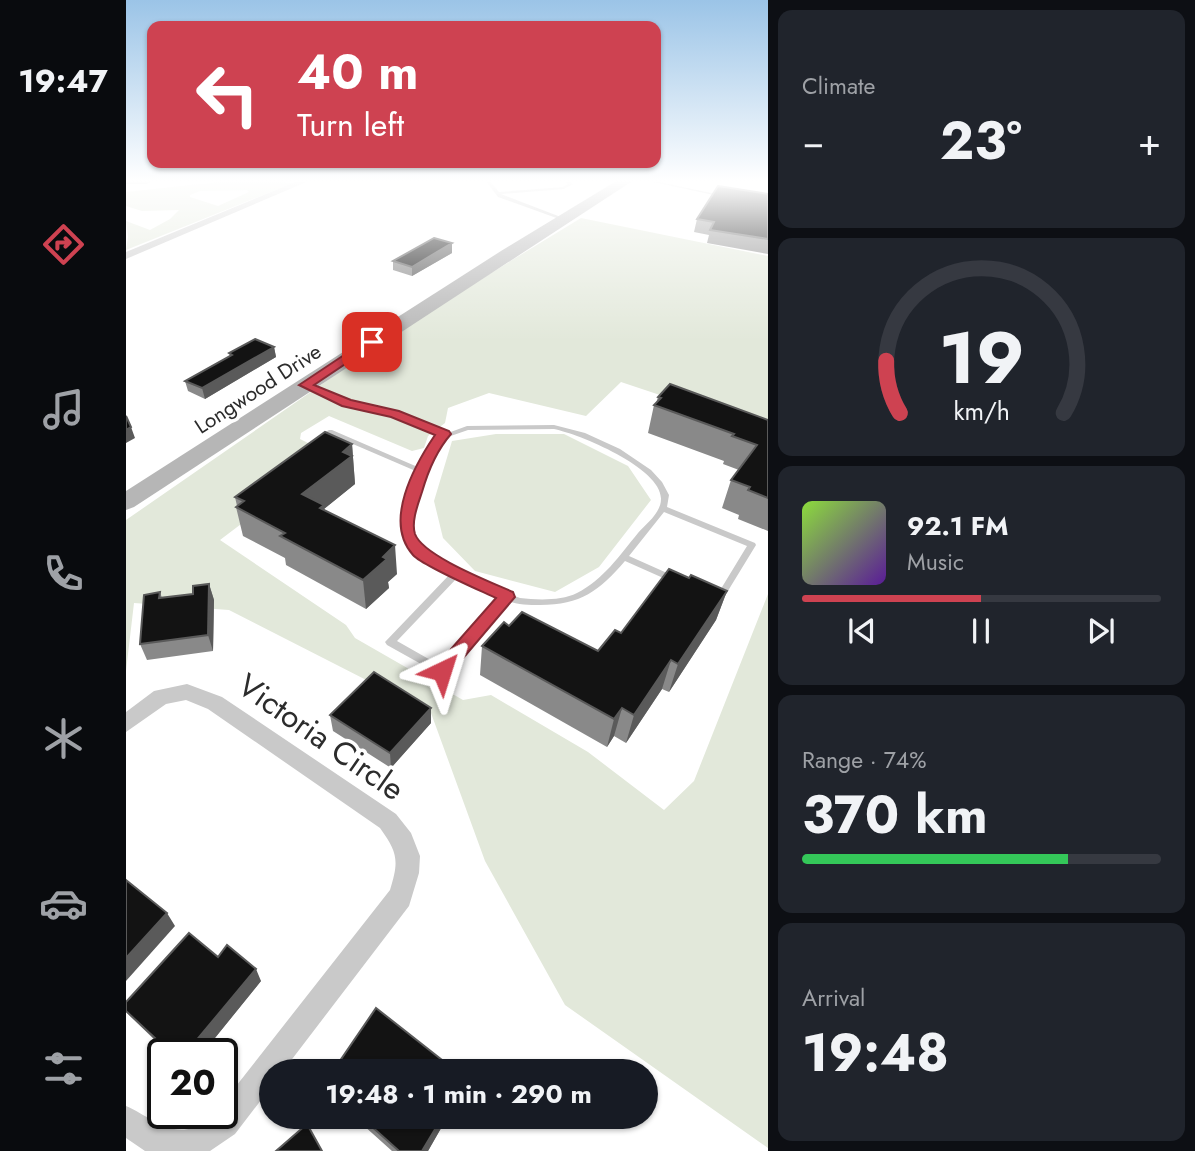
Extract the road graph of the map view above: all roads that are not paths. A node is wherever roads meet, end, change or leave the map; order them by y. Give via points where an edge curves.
1 (179, 234) edge
2 (541, 234) edge
3 (126, 256) edge
4 (305, 385) junction
5 (329, 432) edge
6 (445, 434) junction
7 (421, 471) junction
8 (126, 502) edge
9 (662, 508) junction
10 (624, 557) junction
11 (457, 572) junction
12 (683, 584) edge
13 (707, 594) edge
14 (507, 597) junction
15 (126, 723) edge
16 (126, 1121) edge

1 - 3 street
2 - 4 main road, Longwood Drive
4 - 6 lane
4 - 8 main road, Longwood Drive
5 - 7 lane
6 - 7 lane
6 - 9 lane via 467,428 575,431 649,474 665,493
7 - 11 lane via 408,512 407,534 420,553
9 - 10 lane
9 - 13 lane via 752,545 719,600
10 - 12 lane
10 - 14 lane via 586,593 571,599 536,602
11 - 14 lane
11 - 14 lane via 390,642 442,671
15 - 16 street, Victoria Circle via 161,697 187,692 215,703 388,821 404,840 411,862 400,897 225,1124 196,1143 158,1142

